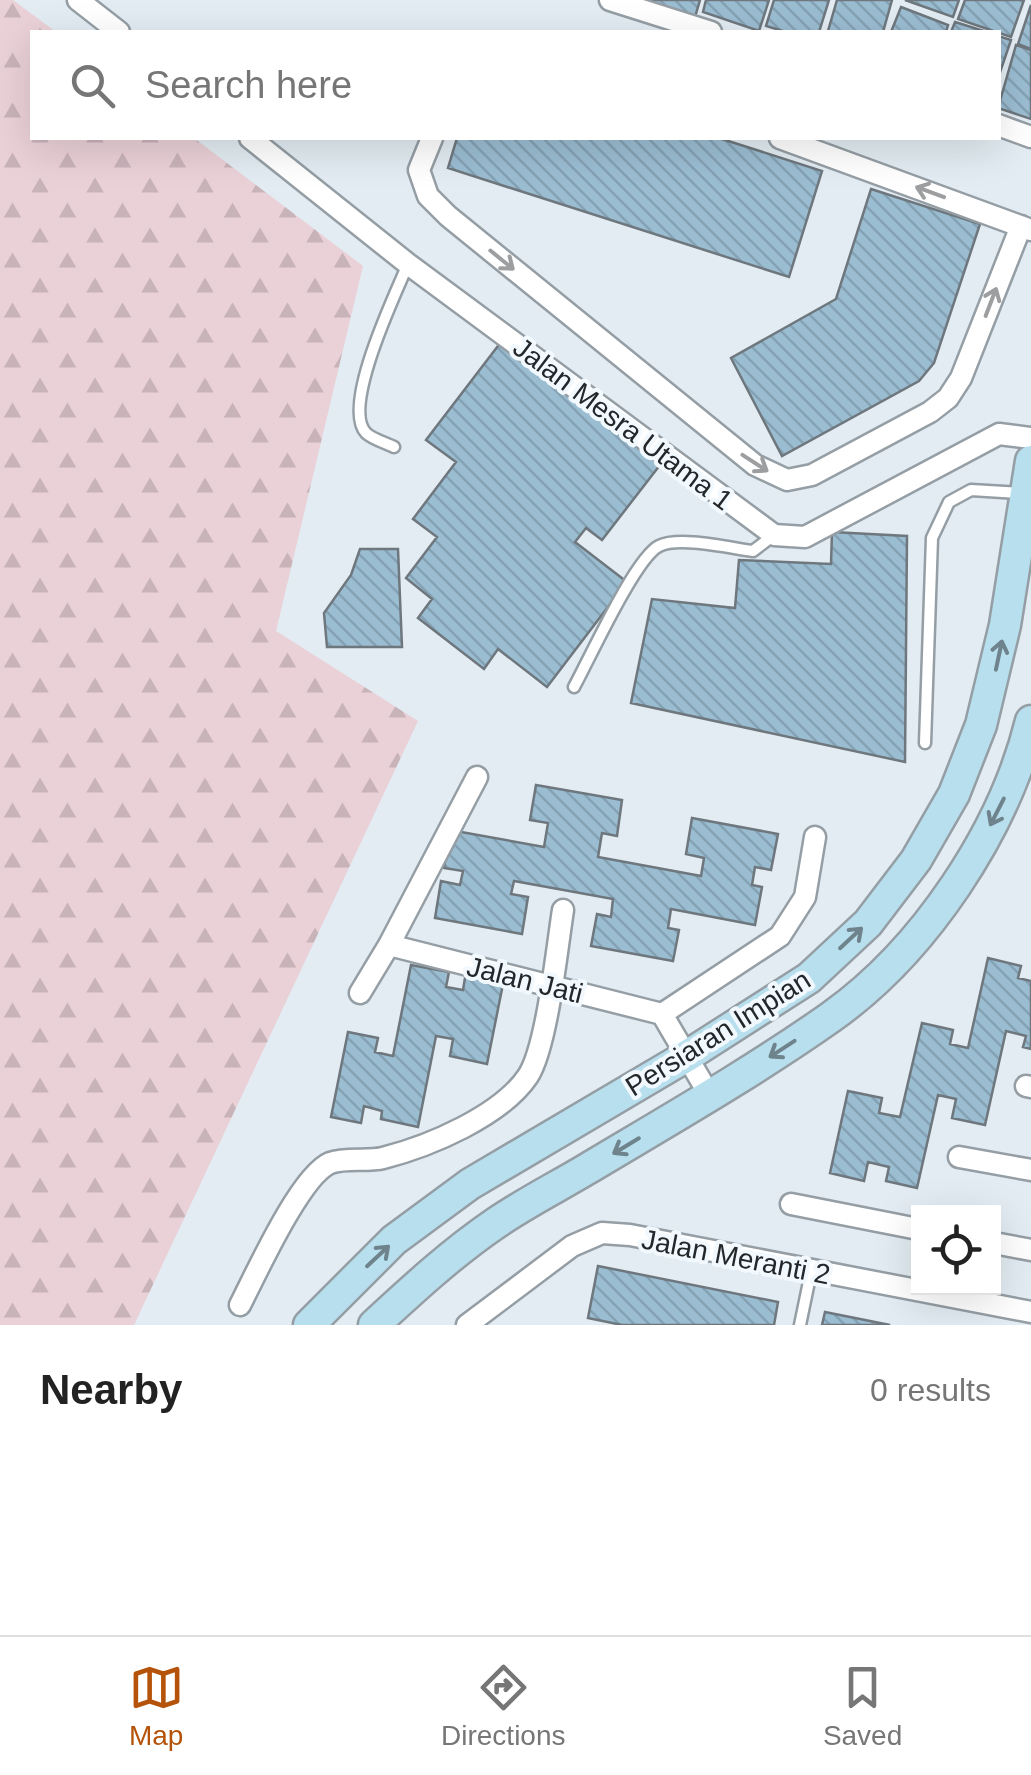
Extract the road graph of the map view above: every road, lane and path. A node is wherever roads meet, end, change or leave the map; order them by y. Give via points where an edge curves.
1 (78, 0) edge
2 (610, 0) edge
3 (116, 30) edge
4 (705, 30) edge
5 (1001, 126) edge
6 (1031, 137) edge
7 (253, 140) edge
8 (431, 140) edge
9 (785, 140) edge
10 (1026, 228) edge
11 (408, 264) junction
12 (1031, 438) edge
13 (394, 447) dead end
14 (1031, 461) edge
15 (1025, 494) junction
16 (774, 535) junction
17 (574, 687) dead end
18 (1030, 732) edge
19 (925, 743) dead end
20 (477, 777) dead end
21 (816, 838) dead end
22 (562, 910) dead end
23 (389, 946) junction
24 (551, 986) junction
25 (360, 993) dead end
26 (662, 1014) junction
27 (687, 1056) junction
28 (710, 1096) junction
29 (959, 1157) dead end
30 (1031, 1170) edge
31 (791, 1204) dead end
32 (911, 1228) edge
33 (1001, 1244) edge
34 (1031, 1250) edge
35 (811, 1272) junction
36 (240, 1305) dead end
37 (1031, 1312) edge
38 (309, 1325) edge
39 (374, 1325) edge
40 (467, 1325) edge
41 (800, 1325) edge

1 - 3 street
2 - 4 street
5 - 6 street
7 - 11 street, Jalan Mesra Utama 1
8 -> 10 street via 419,170 428,196 448,216 755,465 787,480 812,476 948,398
10 -> 9 street
11 - 13 lane via 377,342 358,416 367,434
11 - 16 street, Jalan Mesra Utama 1
12 - 16 street via 999,434 805,536
14 - 15 street, Persiaran Impian
15 - 19 lane via 971,490 949,502 932,538
27 -> 15 street, Persiaran Impian via 809,978 868,923 916,860 954,794 981,726
16 - 17 lane via 753,550 659,546 639,566
18 -> 28 street, Persiaran Impian via 1001,808 954,889 902,954 834,1015
20 - 23 street
21 - 26 street via 805,896 780,936
22 - 24 street
23 - 24 street, Jalan Jati
23 - 25 street
24 - 26 street, Jalan Jati
24 - 36 street via 530,1073 510,1098 455,1131 381,1159 329,1164 307,1182
26 - 27 street
27 - 28 street
38 -> 27 street, Persiaran Impian via 394,1240 470,1184
28 -> 39 street, Persiaran Impian via 497,1223
29 - 30 street
31 - 32 street
33 - 34 street
35 - 37 street, Jalan Meranti 2
35 - 40 street, Jalan Meranti 2 via 602,1233 572,1246
35 - 41 lane

